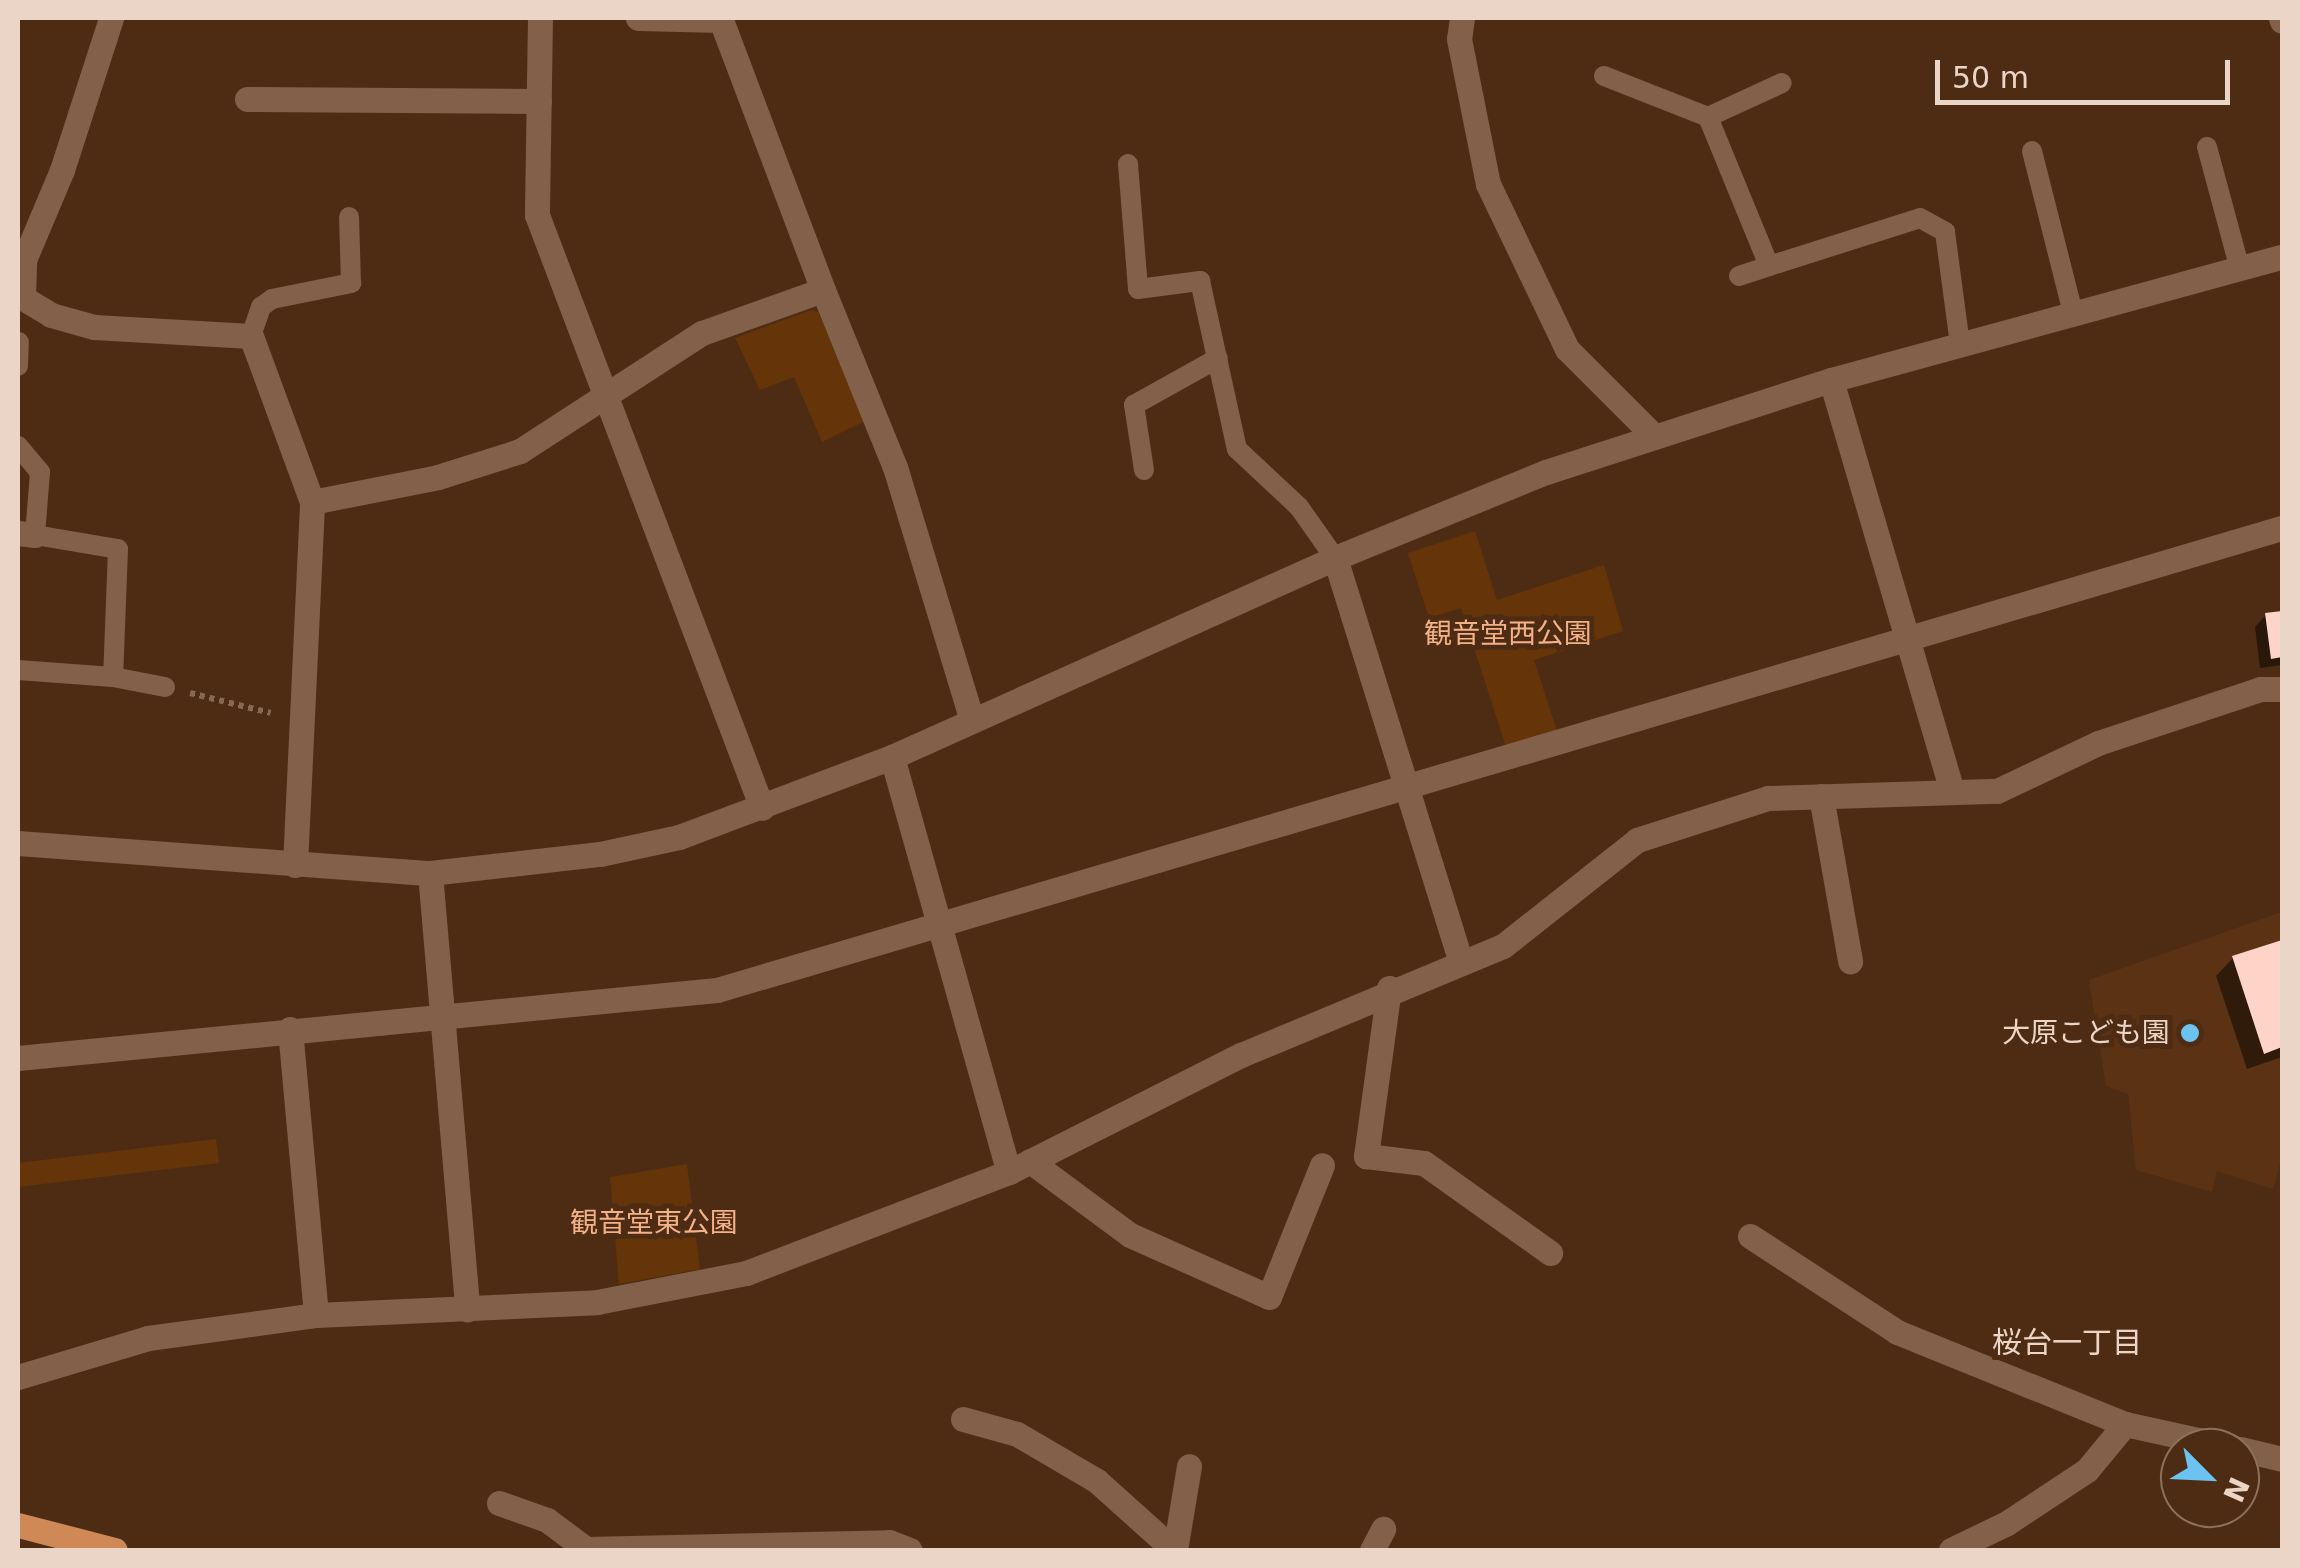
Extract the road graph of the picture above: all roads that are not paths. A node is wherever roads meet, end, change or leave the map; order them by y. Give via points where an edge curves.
1 (111, 18) edge
2 (540, 18) edge
3 (638, 18) edge
4 (1462, 18) edge
5 (722, 19) edge
6 (1604, 76) dead end
7 (1782, 83) dead end
8 (256, 95) dead end
9 (539, 101) junction
10 (1708, 116) junction
11 (2206, 147) dead end
12 (2032, 151) dead end
13 (1128, 164) dead end
14 (349, 217) dead end
15 (2282, 258) edge
16 (1769, 266) junction
17 (2239, 266) junction
18 (1739, 276) dead end
19 (823, 290) junction
20 (20, 295) edge
21 (2073, 312) junction
22 (251, 336) junction
23 (19, 342) edge
24 (1960, 344) junction
25 (1218, 358) junction
26 (18, 366) edge
27 (1831, 380) junction
28 (607, 390) junction
29 (1654, 435) junction
30 (18, 446) edge
31 (1144, 470) dead end
32 (312, 502) junction
33 (2282, 528) edge
34 (26, 534) edge
35 (1336, 558) junction
36 (1909, 639) junction
37 (18, 670) edge
38 (113, 676) junction
39 (165, 687) road end
40 (2282, 689) edge
41 (972, 721) junction
42 (892, 757) junction
43 (1403, 792) junction
44 (1952, 792) junction
45 (1821, 796) junction
46 (762, 808) junction
47 (18, 843) edge
48 (295, 865) junction
49 (430, 873) junction
50 (938, 925) junction
51 (1460, 960) junction
52 (1850, 961) dead end
53 (1389, 988) junction
54 (439, 1015) junction
55 (290, 1029) junction
56 (18, 1058) edge
57 (1322, 1165) dead end
58 (1019, 1166) junction
59 (1750, 1236) dead end
60 (1550, 1254) dead end
61 (467, 1309) junction
62 (316, 1315) junction
63 (18, 1377) edge
64 (963, 1419) dead end
65 (2125, 1424) junction
66 (2160, 1432) edge
67 (1189, 1466) dead end
68 (499, 1503) dead end
69 (18, 1525) edge
70 (115, 1550) edge
71 (910, 1550) edge
72 (1175, 1550) edge
73 (1951, 1550) edge

1 - 20 street via 62,170 24,260
2 - 9 street
3 - 5 street
4 - 29 street via 1459,39 1488,184 1567,349
5 - 19 street
6 - 10 lane
7 - 10 lane
8 - 9 street via 329,89
9 - 28 street via 537,216
10 - 16 lane
11 - 17 lane
12 - 21 lane
13 - 25 lane via 1138,289 1200,282
14 - 22 lane via 351,284 272,299 261,307
15 - 17 street
16 - 18 lane
16 - 24 lane via 1920,218 1944,232
17 - 21 street
19 - 28 street via 702,333
19 - 41 street via 895,467
20 - 22 street via 52,315 94,326
21 - 24 street
22 - 32 street
23 - 26 lane
24 - 27 street
25 - 31 lane via 1134,405
25 - 35 lane via 1237,449 1299,507
27 - 29 street
27 - 36 street
28 - 32 street via 520,451 438,477
28 - 46 street
29 - 35 street
30 - 34 lane via 40,472
32 - 48 street
33 - 36 street
34 - 38 lane via 118,549
35 - 41 street
35 - 43 street
36 - 43 street
36 - 44 street
37 - 38 lane
38 - 39 lane
40 - 44 street via 2260,689 2098,743 1997,791
41 - 42 street
42 - 46 street
42 - 50 street
43 - 50 street
43 - 51 street
44 - 45 street
45 - 51 street via 1768,798 1636,840 1503,946
45 - 52 street
46 - 49 street via 679,838 600,854
47 - 48 street
48 - 49 street
49 - 54 street
50 - 54 street via 717,990
50 - 58 street
51 - 53 street
53 - 58 street
53 - 60 street via 1366,1156 1424,1163
54 - 55 street
54 - 61 street
55 - 56 street
55 - 62 street
57 - 58 street via 1269,1297 1130,1235
58 - 61 street via 746,1273 597,1302
59 - 65 street via 1897,1332
61 - 62 street
62 - 63 street via 148,1338
64 - 72 street via 1017,1434 1098,1481
65 - 66 street
65 - 73 street via 2086,1470 2008,1524
67 - 72 street
68 - 71 street via 547,1520 586,1549 889,1542
69 - 70 main road

